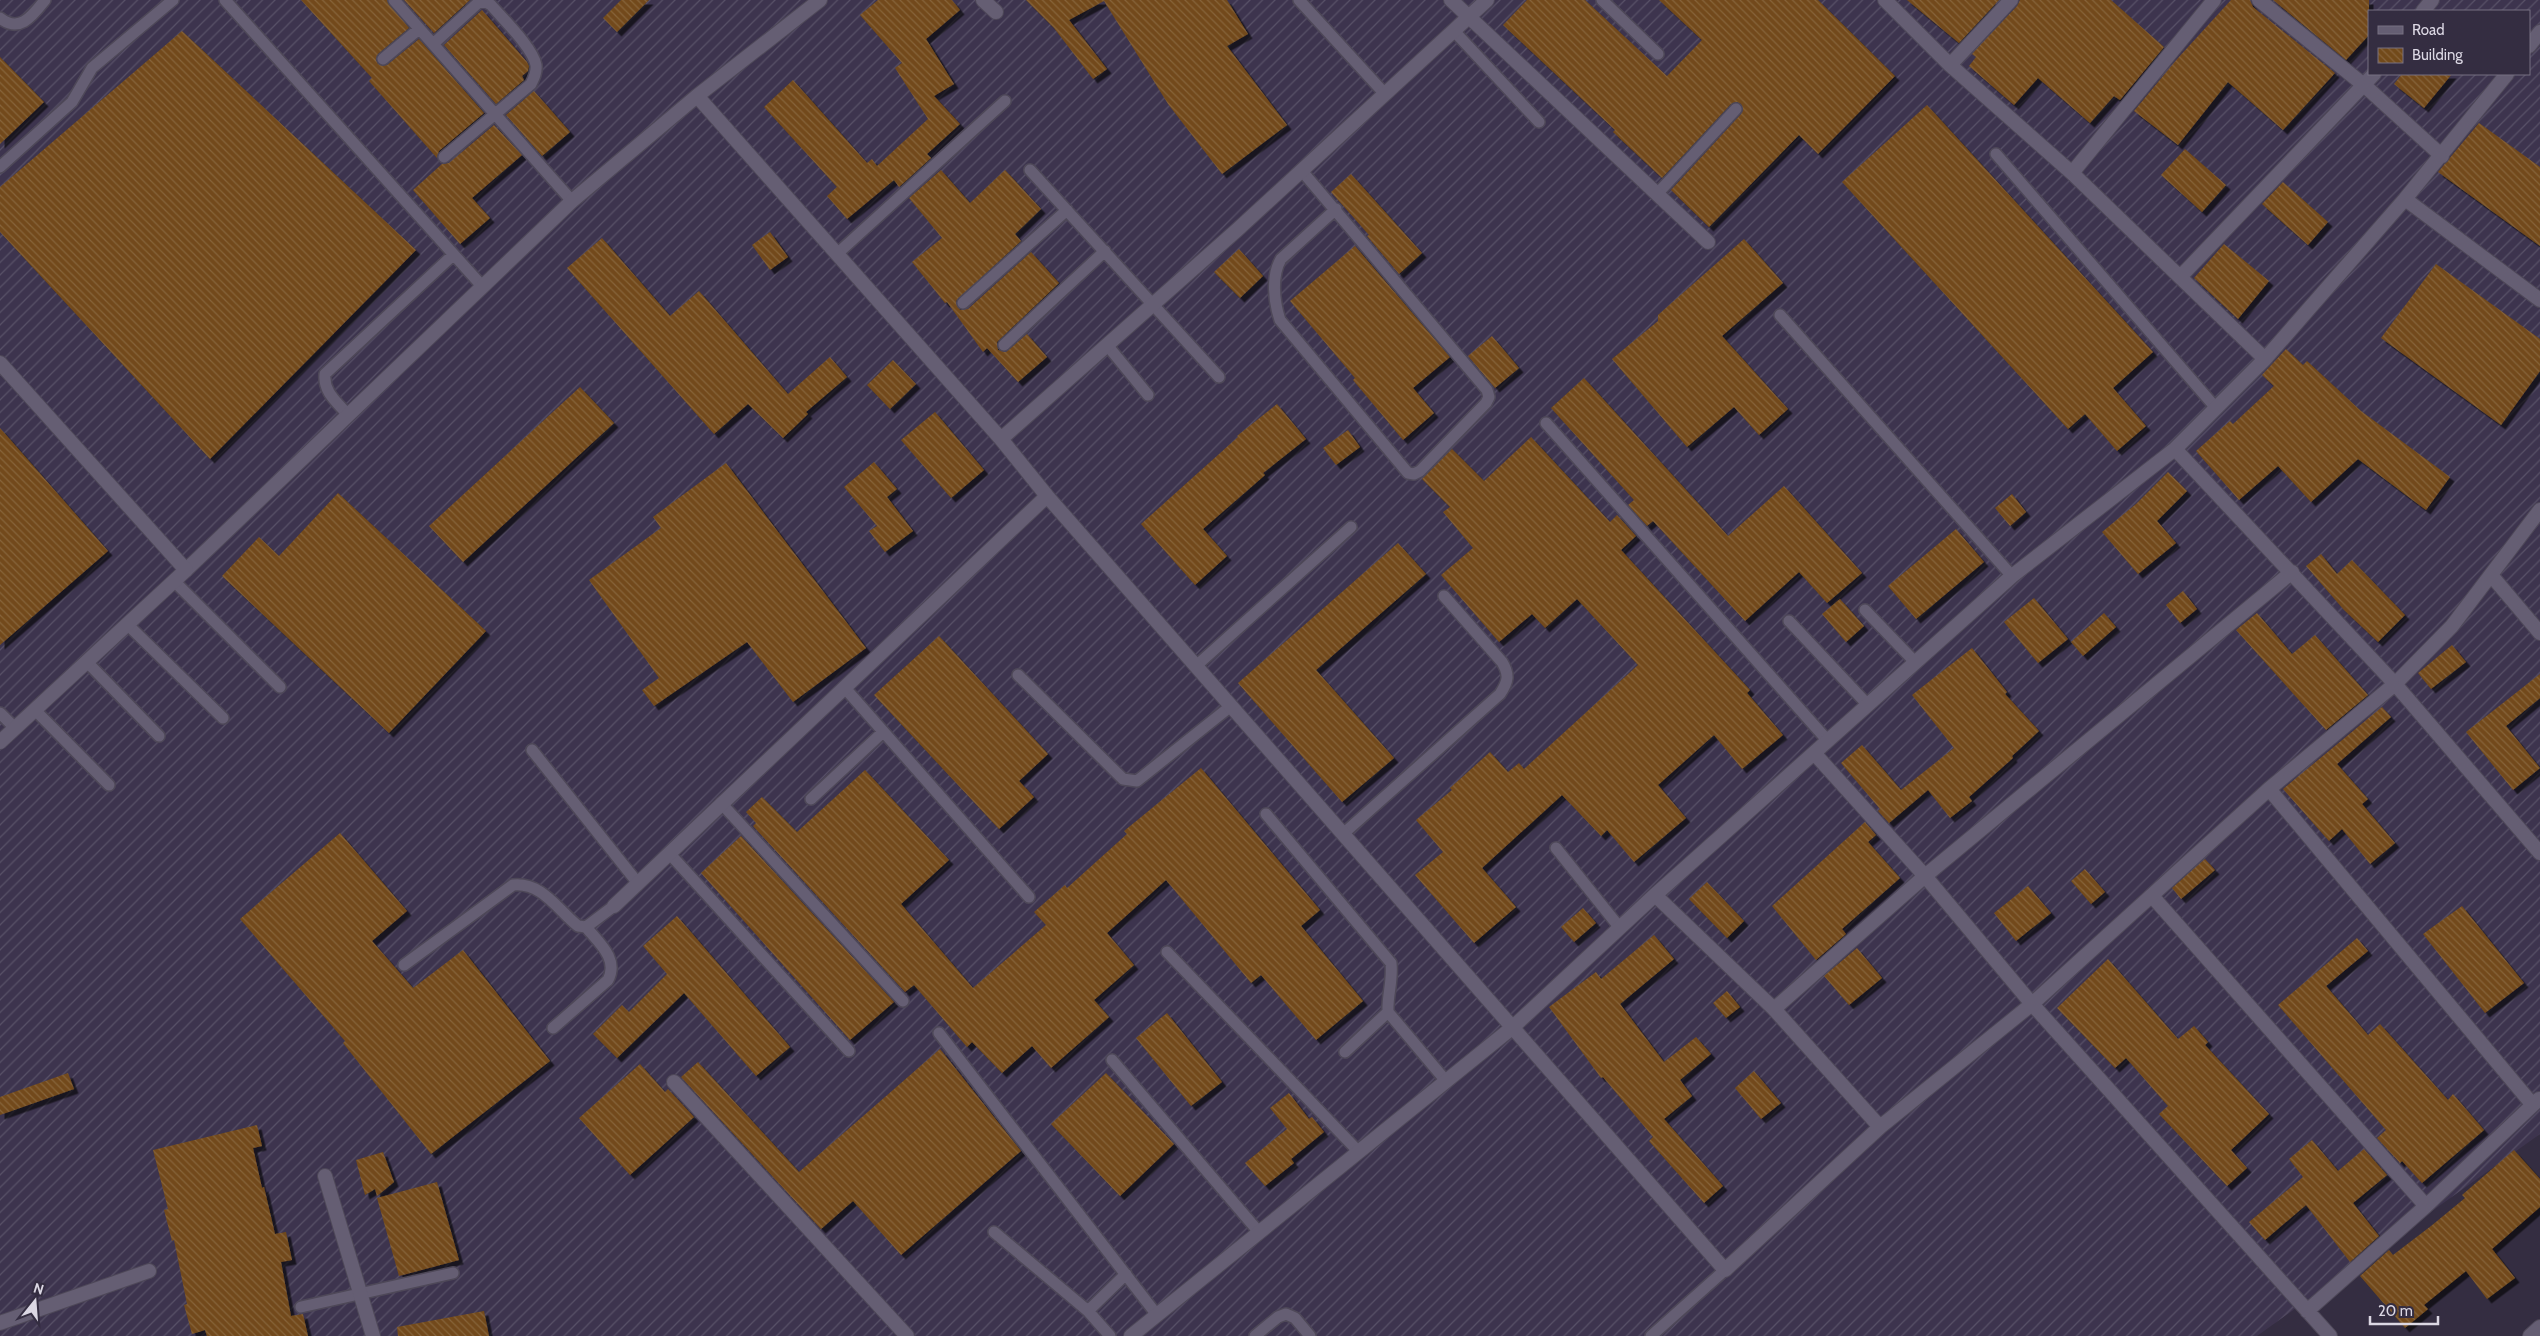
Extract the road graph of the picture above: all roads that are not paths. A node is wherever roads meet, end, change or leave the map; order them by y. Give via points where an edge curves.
1 (45, 0) edge
2 (173, 0) edge
3 (225, 0) edge
4 (394, 0) edge
5 (820, 0) edge
6 (983, 0) edge
7 (1299, 0) edge
8 (1451, 0) edge
9 (1487, 0) edge
10 (1602, 0) edge
11 (1885, 0) edge
12 (2011, 0) edge
13 (2214, 0) edge
14 (2260, 0) edge
15 (2432, 0) edge
16 (2424, 10) edge
17 (996, 12) dead end
18 (1469, 17) junction
19 (0, 18) edge
20 (420, 29) junction
21 (1454, 31) junction
22 (2540, 32) edge
23 (433, 44) junction
24 (2530, 45) edge
25 (1658, 54) dead end
26 (383, 59) dead end
27 (1950, 65) junction
28 (2373, 75) edge
29 (2506, 75) edge
30 (2365, 86) junction
31 (1385, 94) junction
32 (697, 96) junction
33 (1005, 101) dead end
34 (1736, 109) dead end
35 (495, 114) junction
36 (1539, 122) dead end
37 (1996, 154) dead end
38 (2442, 156) junction
39 (444, 157) dead end
40 (0, 167) edge
41 (1030, 170) dead end
42 (1302, 171) junction
43 (2072, 173) junction
44 (1657, 194) junction
45 (2405, 200) junction
46 (572, 201) junction
47 (1336, 209) junction
48 (1068, 210) junction
49 (1708, 242) dead end
50 (1105, 251) junction
51 (838, 253) junction
52 (453, 255) junction
53 (2181, 276) junction
54 (482, 286) junction
55 (2540, 300) edge
56 (963, 303) dead end
57 (1154, 304) junction
58 (1780, 315) dead end
59 (1004, 345) dead end
60 (1107, 345) junction
61 (2265, 359) junction
62 (0, 362) edge
63 (1220, 377) dead end
64 (1148, 395) dead end
65 (2216, 408) junction
66 (348, 415) junction
67 (1546, 423) dead end
68 (1001, 439) junction
69 (2174, 449) junction
70 (1047, 496) junction
71 (2540, 510) edge
72 (1351, 527) dead end
73 (186, 570) junction
74 (2292, 572) junction
75 (2491, 575) junction
76 (2012, 576) junction
77 (174, 581) junction
78 (1444, 596) dead end
79 (1865, 610) dead end
80 (1789, 621) dead end
81 (127, 624) junction
82 (2540, 633) edge
83 (87, 662) junction
84 (1916, 662) junction
85 (1196, 666) junction
86 (1018, 674) dead end
87 (2395, 684) junction
88 (280, 687) dead end
89 (844, 687) junction
90 (1868, 705) junction
91 (1231, 706) junction
92 (35, 710) junction
93 (0, 713) edge
94 (223, 718) dead end
95 (15, 728) junction
96 (883, 732) junction
97 (159, 736) dead end
98 (1828, 740) junction
99 (0, 742) edge
100 (532, 750) dead end
101 (1814, 752) junction
102 (109, 786) dead end
103 (2270, 789) junction
104 (811, 799) dead end
105 (721, 803) junction
106 (1266, 814) dead end
107 (1343, 834) junction
108 (1556, 848) dead end
109 (669, 853) junction
110 (2540, 853) edge
111 (1925, 876) junction
112 (638, 882) junction
113 (1655, 895) junction
114 (2152, 896) junction
115 (1029, 897) dead end
116 (614, 906) joint
117 (586, 927) junction
118 (1620, 928) junction
119 (1167, 952) dead end
120 (404, 965) dead end
121 (903, 1001) dead end
122 (2032, 1004) junction
123 (1774, 1009) junction
124 (1388, 1012) junction
125 (1513, 1027) junction
126 (553, 1028) dead end
127 (939, 1032) dead end
128 (849, 1051) dead end
129 (1345, 1052) dead end
130 (1112, 1060) dead end
131 (1446, 1081) junction
132 (674, 1082) dead end
133 (2536, 1102) edge
134 (1880, 1127) junction
135 (1358, 1151) junction
136 (324, 1176) dead end
137 (2426, 1206) junction
138 (1258, 1231) junction
139 (994, 1232) dead end
140 (1726, 1270) junction
141 (150, 1271) dead end
142 (453, 1272) dead end
143 (1126, 1274) junction
144 (360, 1294) junction
145 (301, 1307) dead end
146 (1088, 1311) junction
147 (2308, 1312) junction
148 (1157, 1315) junction
149 (0, 1323) edge
150 (2540, 1327) edge
151 (373, 1336) edge
152 (907, 1336) edge
153 (1110, 1336) edge
154 (1131, 1336) edge
155 (1255, 1336) edge
156 (1310, 1336) edge
157 (1651, 1336) edge
158 (2330, 1336) edge
159 (2530, 1336) edge

1 - 19 lane via 29,20 21,24
2 - 40 lane via 92,68 72,102
3 - 52 lane
4 - 20 lane
5 - 32 street
6 - 17 street
7 - 31 lane
8 - 18 street
9 - 18 street
10 - 25 lane
11 - 27 street
12 - 27 street
13 - 43 street
14 - 30 street
15 - 16 street
18 - 21 street
18 - 44 street
20 - 23 lane
20 - 26 lane
21 - 31 street
21 - 36 lane
22 - 24 street
23 - 35 lane
23 - 35 lane via 478,3 484,1 491,5 531,53 536,65 530,84
27 - 43 street
28 - 30 street
29 - 38 street
30 - 38 street
30 - 53 street
31 - 42 street
32 - 46 street
32 - 51 street
33 - 51 lane
34 - 44 lane
35 - 39 lane
35 - 46 lane
37 - 65 lane
38 - 45 street
41 - 48 lane
42 - 47 lane
42 - 57 street
43 - 53 street
44 - 49 street
45 - 55 street
45 - 61 street
46 - 54 street
47 - 47 lane via 1487,390 1489,397 1486,403 1414,474 1408,472 1280,320 1275,305 1276,268 1281,259
48 - 50 lane
48 - 56 lane
50 - 57 lane
50 - 59 lane
51 - 68 street
52 - 54 lane
52 - 66 lane via 325,374 327,390
53 - 61 street
54 - 66 street
57 - 60 street
57 - 63 lane
58 - 76 lane
60 - 64 lane
60 - 68 street
61 - 65 street
62 - 73 street
65 - 69 street
66 - 73 street
67 - 98 lane
68 - 70 street
69 - 74 street
69 - 76 street
70 - 85 street
70 - 89 street
71 - 75 street
72 - 85 lane
73 - 77 street
74 - 87 street
74 - 111 street
75 - 82 street
75 - 87 street via 2452,626
76 - 84 street
77 - 81 street
77 - 88 lane
78 - 107 lane via 1502,662 1508,672 1507,683 1500,694
79 - 84 lane
80 - 90 lane
81 - 83 street
81 - 94 lane
83 - 92 street
83 - 97 lane
84 - 90 street
85 - 91 street
86 - 91 lane via 1123,779 1131,781 1138,781
87 - 103 street
87 - 110 street
89 - 96 lane
89 - 105 street
90 - 98 street
91 - 107 street
92 - 95 street
92 - 102 lane
93 - 95 lane
95 - 99 street
96 - 104 lane
96 - 115 lane
98 - 101 street
100 - 112 lane
101 - 111 street
101 - 113 street
103 - 114 street
103 - 133 street
105 - 109 street
105 - 121 lane
106 - 124 lane via 1390,963 1392,977
107 - 125 street
108 - 118 lane
109 - 112 street
109 - 128 lane
111 - 122 street
111 - 123 street
112 - 116 street
113 - 118 street
113 - 123 street
114 - 122 street
114 - 137 street
116 - 117 lane
117 - 120 lane via 578,926 535,887 513,885
117 - 126 lane via 611,959 613,970 608,980
118 - 125 street
119 - 135 lane
122 - 134 street
122 - 147 street
123 - 134 street
124 - 129 lane
124 - 131 lane
125 - 131 street
125 - 140 street
127 - 143 lane
130 - 138 lane
131 - 135 street
132 - 152 street
133 - 137 street
134 - 140 street
135 - 138 street
136 - 144 street
137 - 147 street
138 - 148 street
139 - 146 lane
140 - 157 lane
141 - 149 street
142 - 144 lane
143 - 146 lane
143 - 148 lane
144 - 145 lane
144 - 151 street
146 - 153 lane
147 - 158 street
148 - 154 street
150 - 159 street
155 - 156 lane via 1286,1314 1295,1318

